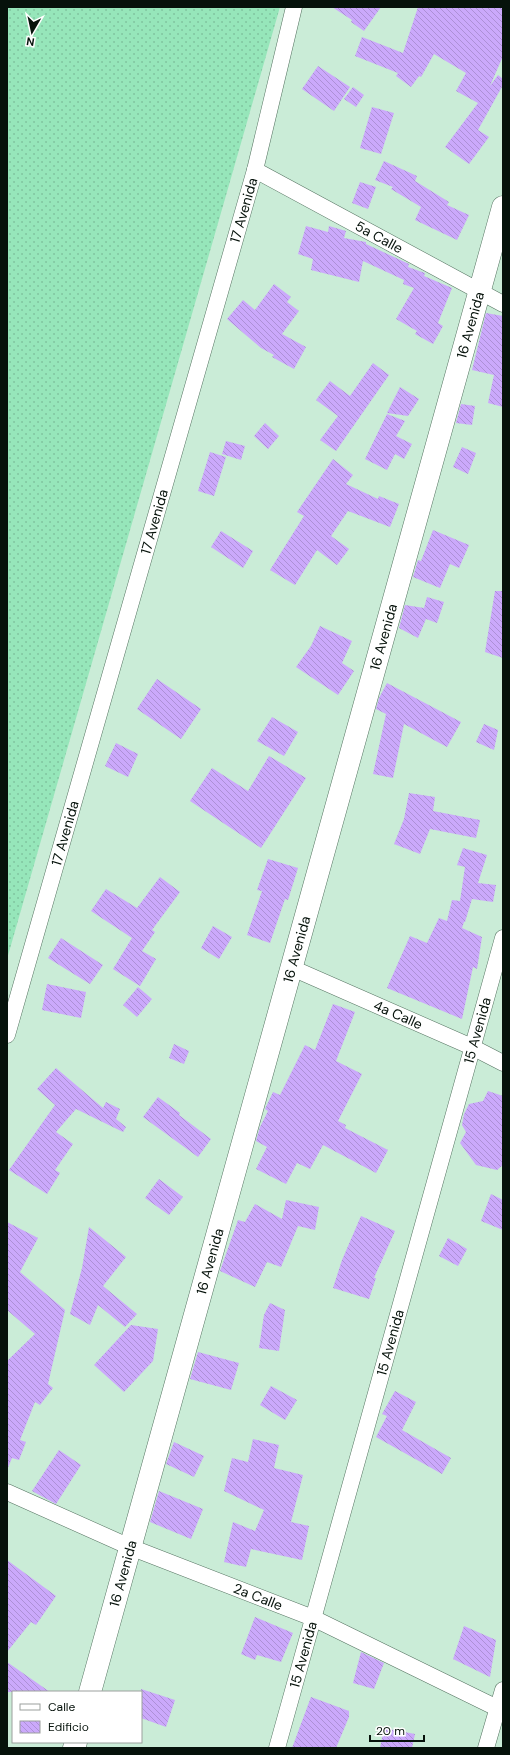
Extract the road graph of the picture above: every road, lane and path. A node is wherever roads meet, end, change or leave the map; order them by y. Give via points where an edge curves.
1 (294, 7) edge
2 (255, 170) junction
3 (503, 206) edge
4 (479, 292) junction
5 (503, 304) edge
6 (503, 938) edge
7 (292, 968) junction
8 (7, 1035) edge
9 (472, 1047) junction
10 (503, 1063) edge
11 (7, 1492) edge
12 (130, 1547) junction
13 (313, 1618) junction
14 (503, 1690) edge
15 (90, 1691) edge
16 (500, 1710) edge
17 (277, 1748) edge
18 (486, 1748) edge

1 - 2 street, 17 Avenida
2 - 4 street, 5a Calle
2 - 8 street, 17 Avenida
3 - 4 main road, 16 Avenida
4 - 5 street, 5a Calle
4 - 7 main road, 16 Avenida
6 - 9 street, 15 Avenida
7 - 9 street, 4a Calle
7 - 12 main road, 16 Avenida
9 - 10 street, 4a Calle
9 - 13 street, 15 Avenida
11 - 12 street, 2a Calle
12 - 13 street, 2a Calle
12 - 15 main road, 16 Avenida
13 - 16 street, 2a Calle
13 - 17 street, 15 Avenida
14 - 16 street
16 - 18 street

